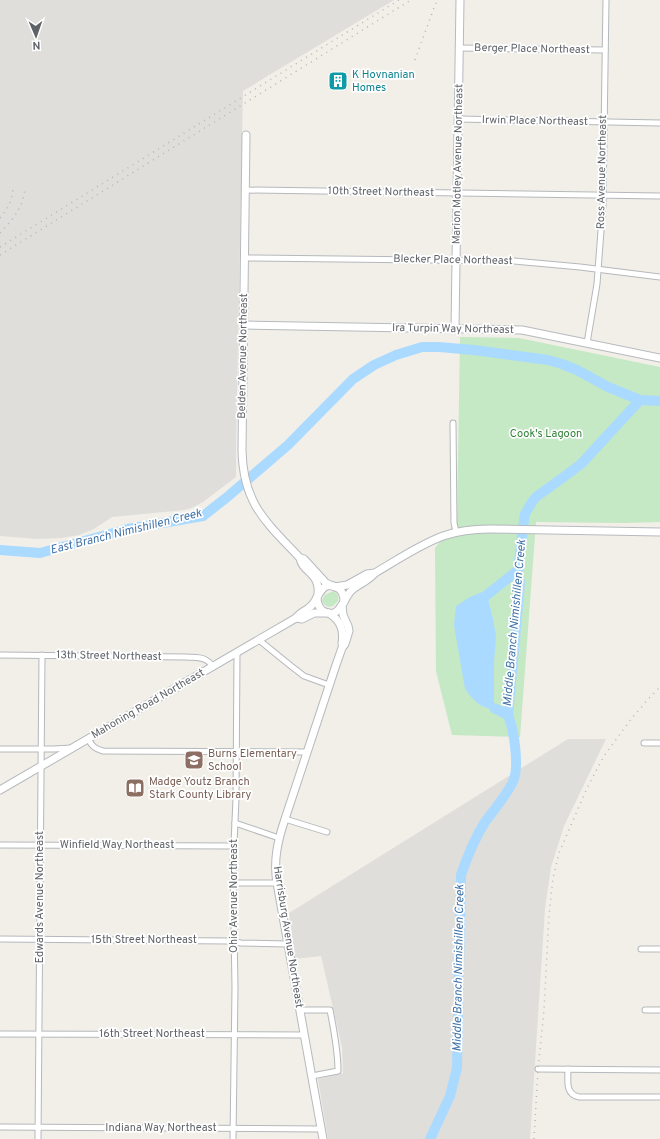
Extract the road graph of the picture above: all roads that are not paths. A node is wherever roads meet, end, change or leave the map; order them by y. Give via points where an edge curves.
1 (460, 0) edge
2 (606, 0) edge
3 (459, 48) junction
4 (605, 50) junction
5 (458, 120) junction
6 (603, 122) junction
7 (660, 123) edge
8 (246, 135) dead end
9 (246, 190) junction
10 (457, 193) junction
11 (603, 195) junction
12 (660, 196) edge
13 (245, 258) junction
14 (456, 260) junction
15 (599, 270) junction
16 (660, 276) edge
17 (244, 325) junction
18 (455, 328) junction
19 (587, 343) junction
20 (660, 358) edge
21 (453, 423) dead end
22 (660, 527) edge
23 (650, 531) junction
24 (456, 532) junction
25 (660, 532) edge
26 (300, 558) junction
27 (375, 573) junction
28 (333, 586) junction
29 (318, 595) junction
30 (343, 604) junction
31 (329, 613) junction
32 (296, 618) junction
33 (259, 640) junction
34 (342, 648) junction
35 (237, 653) junction
36 (0, 655) edge
37 (42, 655) junction
38 (214, 667) junction
39 (330, 685) junction
40 (88, 739) junction
41 (644, 742) dead end
42 (660, 742) edge
43 (74, 748) junction
44 (0, 749) edge
45 (41, 750) junction
46 (237, 751) junction
47 (307, 752) junction
48 (41, 766) junction
49 (0, 790) edge
50 (285, 819) junction
51 (235, 823) junction
52 (327, 832) dead end
53 (279, 838) junction
54 (0, 844) edge
55 (41, 845) junction
56 (234, 846) junction
57 (233, 883) junction
58 (277, 883) junction
59 (0, 939) edge
60 (40, 939) junction
61 (234, 942) junction
62 (287, 944) junction
63 (641, 948) dead end
64 (660, 949) edge
65 (300, 1010) junction
66 (645, 1010) dead end
67 (660, 1010) edge
68 (0, 1034) edge
69 (40, 1034) junction
70 (234, 1035) junction
71 (304, 1035) junction
72 (538, 1069) dead end
73 (568, 1069) junction
74 (660, 1070) edge
75 (312, 1076) junction
76 (660, 1097) edge
77 (0, 1127) edge
78 (38, 1127) junction
79 (233, 1129) junction
80 (321, 1129) junction
81 (38, 1139) edge
82 (233, 1139) edge
83 (323, 1139) edge

1 - 3 street, Marion Motley Avenue Northeast
2 - 4 street, Ross Avenue Northeast
3 - 4 street, Berger Place Northeast
3 - 5 street, Marion Motley Avenue Northeast
4 - 6 street, Ross Avenue Northeast
5 - 6 street, Irwin Place Northeast
5 - 10 street, Marion Motley Avenue Northeast
6 - 7 street, Irwin Place Northeast
6 - 11 street, Ross Avenue Northeast
8 - 9 street, Belden Avenue Northeast
9 - 10 street, 10th Street Northeast
9 - 13 street, Belden Avenue Northeast
10 - 11 street, 10th Street Northeast
10 - 14 street, Marion Motley Avenue Northeast
11 - 12 street, 10th Street Northeast
11 - 15 street, Ross Avenue Northeast
13 - 14 street, Blecker Place Northeast
13 - 17 street, Belden Avenue Northeast
14 - 15 street, Blecker Place Northeast via 514,261
14 - 18 street, Marion Motley Avenue Northeast
15 - 16 street, Blecker Place Northeast
15 - 19 street, Ross Avenue Northeast
17 - 18 street, Ira Turpin Way Northeast
17 - 26 street, Belden Avenue Northeast via 242,450 248,491 263,517
18 - 19 street, Ira Turpin Way Northeast via 522,330
19 - 20 street, Ira Turpin Way Northeast
21 - 24 street
22 - 23 street
23 - 24 street via 480,529
23 - 25 street
24 - 27 street via 424,544
26 - 28 street, Belden Avenue Northeast via 304,559 326,583
26 - 29 street, Belden Avenue Northeast via 301,563 316,580
27 - 28 street via 367,574 346,586
27 - 30 street via 352,591
28 - 29 street via 323,588
28 - 30 street via 342,592
29 - 31 street via 319,607
29 - 32 street, Mahoning Road Northeast via 312,605
30 - 31 street via 337,611
30 - 34 street, Harrisburg Avenue Northeast via 343,615 349,631
31 - 32 street, Mahoning Road Northeast via 316,612 302,619
31 - 34 street, Harrisburg Avenue Northeast via 342,628
32 - 33 street, Mahoning Road Northeast
33 - 35 street, Mahoning Road Northeast
33 - 39 street via 304,676
34 - 39 street, Harrisburg Avenue Northeast
35 - 38 street, Mahoning Road Northeast
35 - 46 street, Ohio Avenue Northeast
36 - 37 street, 13th Street Northeast
37 - 38 street, 13th Street Northeast via 206,658
37 - 45 street, Edwards Avenue Northeast
38 - 40 street, Mahoning Road Northeast
39 - 47 street, Harrisburg Avenue Northeast
40 - 43 street, Mahoning Road Northeast
40 - 46 street via 97,750 103,751
41 - 42 street
43 - 45 street
43 - 48 street, Mahoning Road Northeast
44 - 45 street
45 - 48 street, Edwards Avenue Northeast
46 - 47 street
46 - 51 street, Ohio Avenue Northeast
47 - 50 street, Harrisburg Avenue Northeast
48 - 49 street, Mahoning Road Northeast
48 - 55 street, Edwards Avenue Northeast
50 - 52 street
50 - 53 street, Harrisburg Avenue Northeast
51 - 53 street
51 - 56 street, Ohio Avenue Northeast
53 - 58 street, Harrisburg Avenue Northeast via 275,860
54 - 55 street, Winfield Way Northeast
55 - 56 street, Winfield Way Northeast
55 - 60 street, Edwards Avenue Northeast
56 - 57 street, Ohio Avenue Northeast
57 - 58 street
57 - 61 street, Ohio Avenue Northeast
58 - 62 street, Harrisburg Avenue Northeast
59 - 60 street, 15th Street Northeast
60 - 61 street, 15th Street Northeast
60 - 69 street, Edwards Avenue Northeast
61 - 62 street, 15th Street Northeast
61 - 70 street, Ohio Avenue Northeast
62 - 65 street, Harrisburg Avenue Northeast
63 - 64 street
65 - 71 street, Harrisburg Avenue Northeast
65 - 75 street via 330,1010 335,1036 338,1071
66 - 67 street
68 - 69 street, 16th Street Northeast
69 - 70 street, 16th Street Northeast
69 - 78 street, Edwards Avenue Northeast
70 - 71 street, 16th Street Northeast
70 - 79 street, Ohio Avenue Northeast
71 - 75 street, Harrisburg Avenue Northeast
72 - 73 street
73 - 74 street
73 - 76 street via 569,1089 574,1096
75 - 80 street, Harrisburg Avenue Northeast
77 - 78 street, Indiana Way Northeast
78 - 79 street, Indiana Way Northeast
78 - 81 street, Edwards Avenue Northeast
79 - 80 street, Indiana Way Northeast
79 - 82 street, Ohio Avenue Northeast
80 - 83 street, Harrisburg Avenue Northeast

